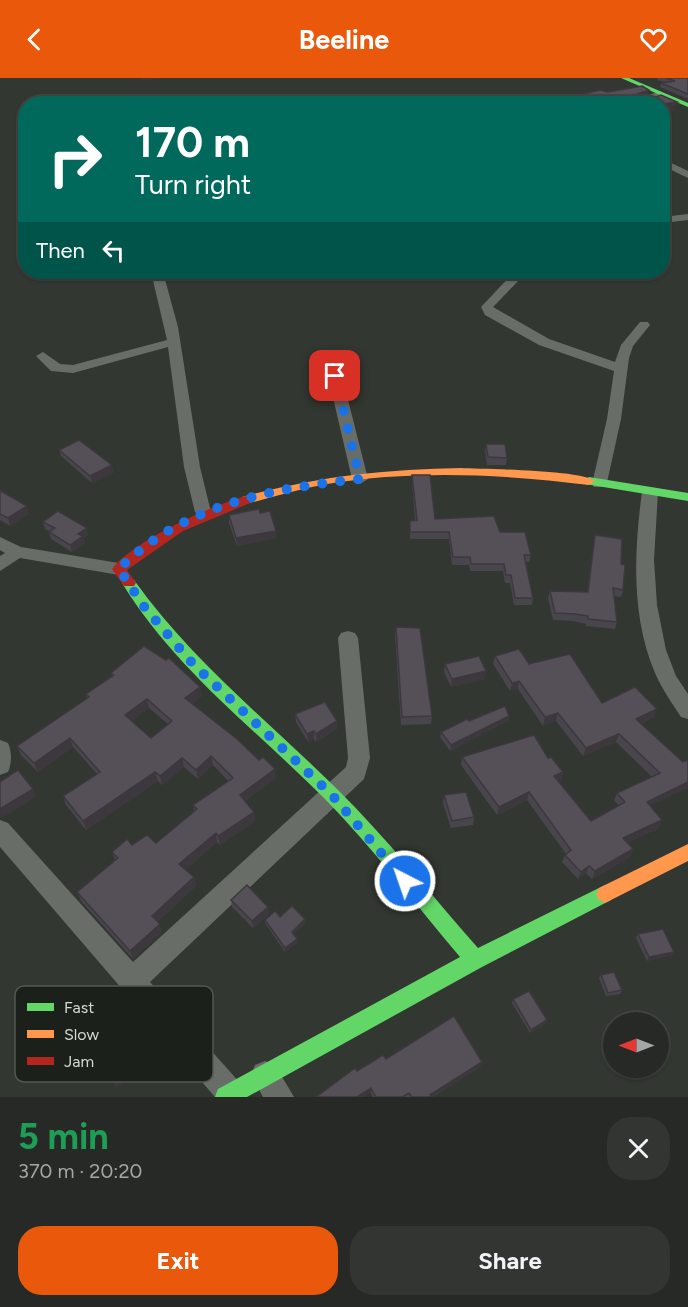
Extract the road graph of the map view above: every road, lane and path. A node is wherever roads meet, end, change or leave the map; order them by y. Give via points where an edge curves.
1 (624, 78) edge
2 (660, 93) junction
3 (652, 96) edge
4 (667, 96) edge
5 (670, 97) edge
6 (688, 105) edge
7 (670, 166) edge
8 (688, 175) edge
9 (688, 217) edge
10 (670, 219) edge
11 (159, 279) edge
12 (514, 279) edge
13 (644, 325) dead end
14 (173, 342) junction
15 (43, 356) dead end
16 (621, 369) junction
17 (335, 376) dead end
18 (360, 479) junction
19 (600, 484) junction
20 (650, 492) junction
21 (688, 497) edge
22 (203, 512) junction
23 (0, 543) edge
24 (17, 552) junction
25 (0, 565) edge
26 (119, 569) junction
27 (348, 638) dead end
28 (688, 711) edge
29 (0, 749) edge
30 (0, 766) edge
31 (332, 795) junction
32 (0, 830) edge
33 (688, 852) edge
34 (475, 960) junction
35 (132, 981) junction
36 (136, 986) edge
37 (213, 1077) edge
38 (273, 1086) edge
39 (228, 1095) edge

1 - 2 street
2 - 3 street
2 - 4 street
5 - 6 street
7 - 8 street
9 - 10 street
11 - 14 street
12 - 16 street via 488,307 489,312 544,342
13 - 16 street via 627,345
14 - 15 street via 73,369 56,368
14 - 22 street via 192,467
16 - 19 street
17 - 18 street
18 - 19 street via 498,473
18 - 22 street via 287,489
19 - 20 street
20 - 21 street
20 - 28 street via 643,540 648,610 664,672
22 - 26 street via 157,537
23 - 24 street
24 - 25 street
24 - 26 street
26 - 31 street via 145,608 193,664
27 - 31 street via 359,766
29 - 30 street
31 - 34 street
31 - 35 street
32 - 35 street
33 - 34 street
34 - 38 street
35 - 36 street
37 - 39 street
38 - 39 street

